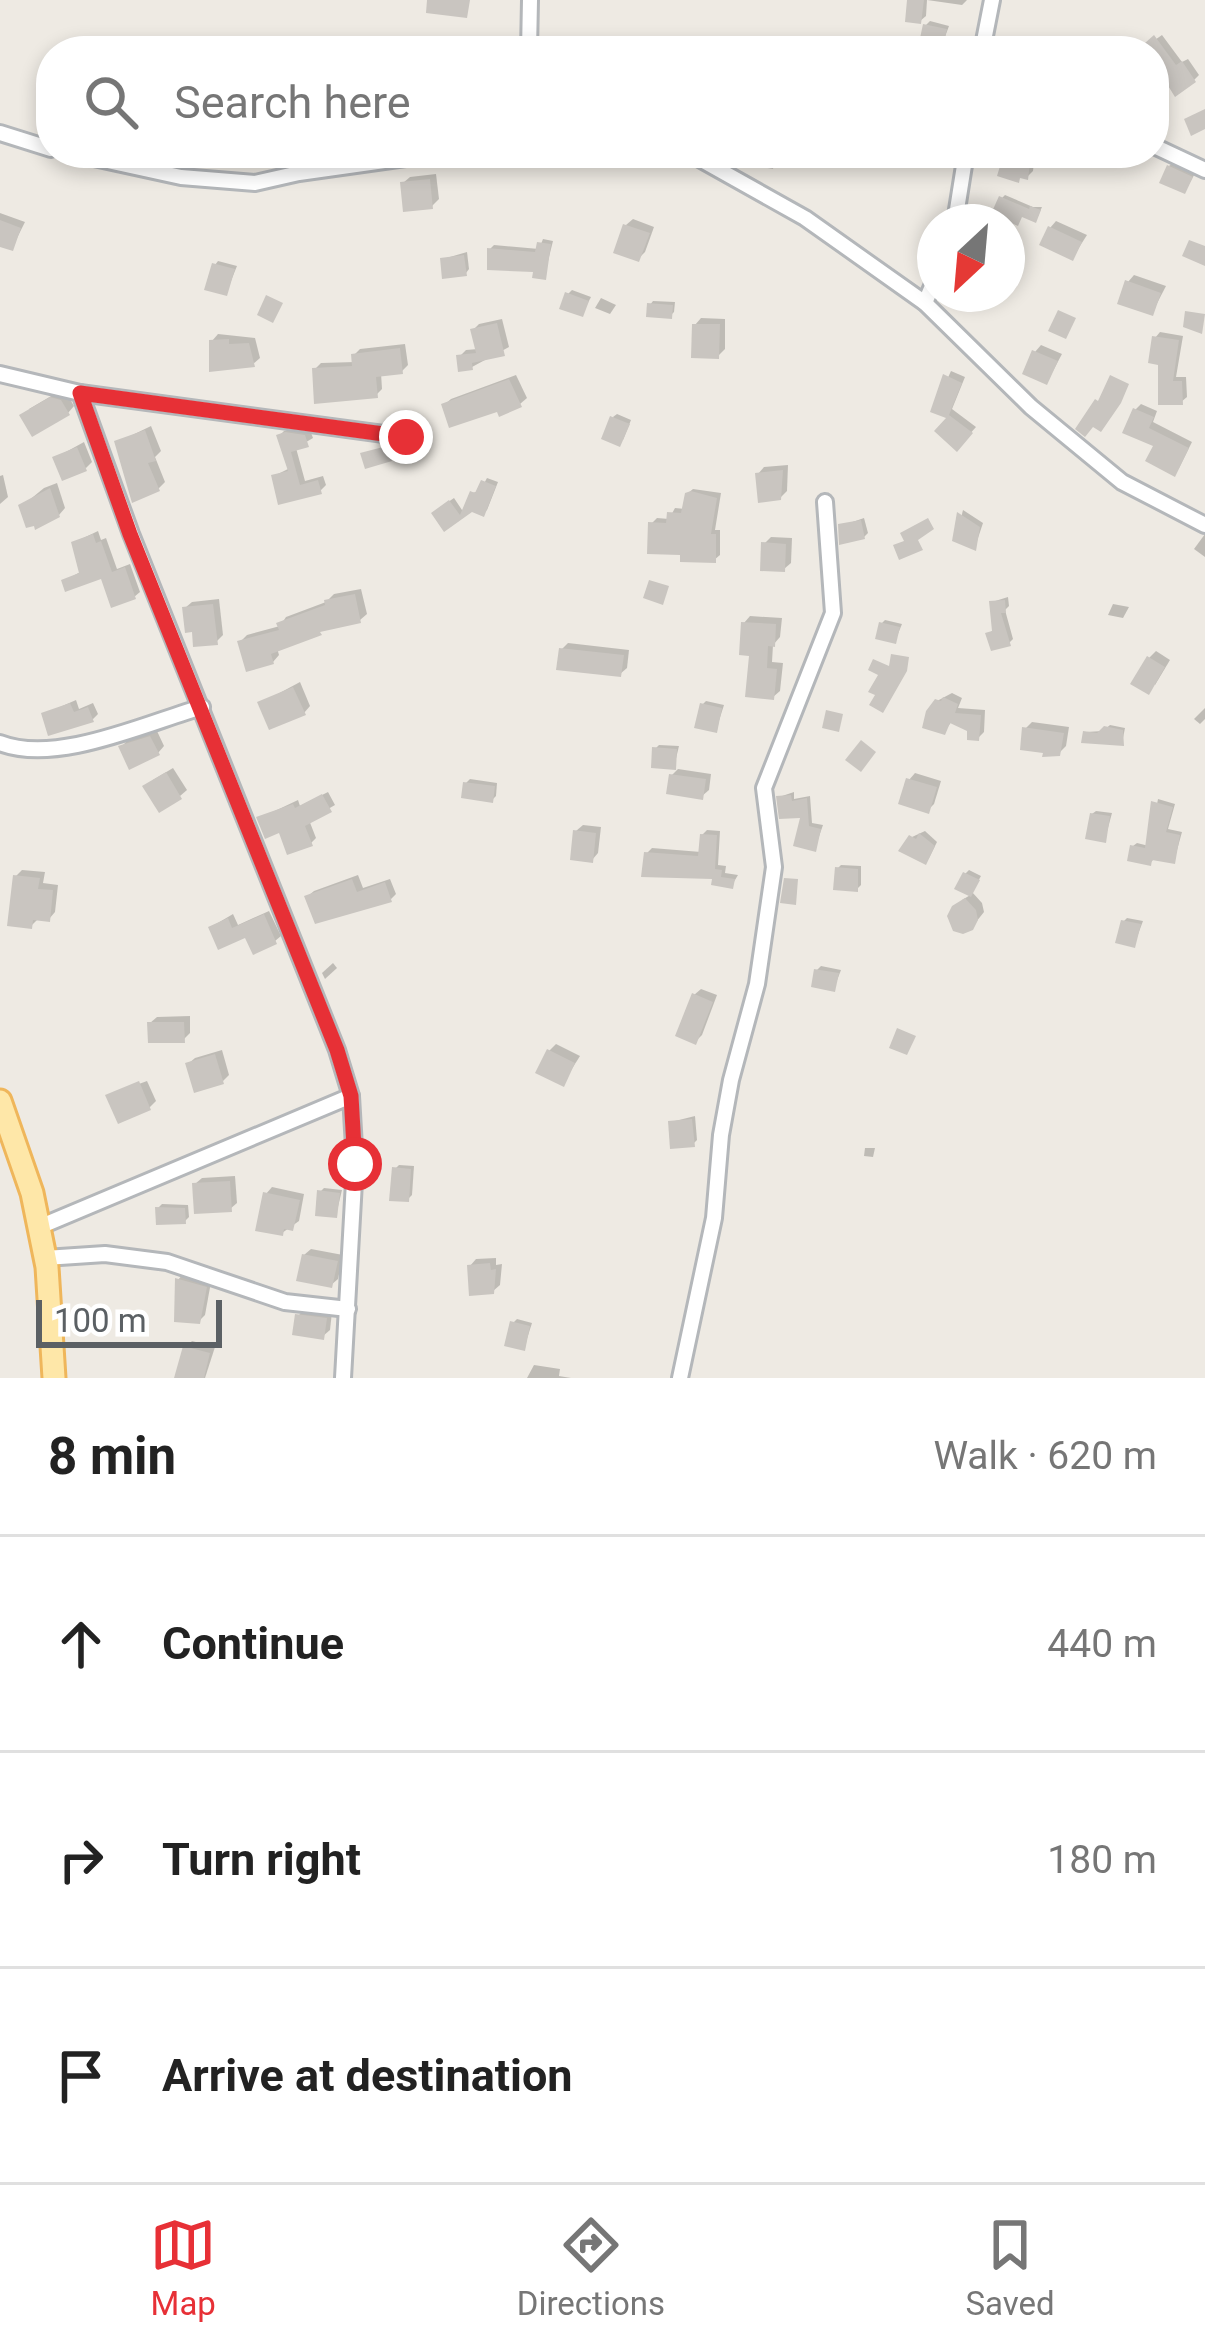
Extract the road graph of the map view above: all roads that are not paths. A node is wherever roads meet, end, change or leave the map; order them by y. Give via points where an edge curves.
1 (530, 0) edge
2 (992, 0) edge
3 (529, 36) edge
4 (985, 36) edge
5 (0, 133) edge
6 (36, 144) edge
7 (1169, 153) edge
8 (140, 168) edge
9 (334, 168) edge
10 (716, 168) edge
11 (964, 168) edge
12 (1205, 170) edge
13 (958, 204) edge
14 (917, 297) edge
15 (935, 312) edge
16 (0, 374) edge
17 (80, 393) junction
18 (406, 437) dead end
19 (824, 502) dead end
20 (1205, 525) edge
21 (202, 707) junction
22 (0, 743) edge
23 (351, 1096) junction
24 (0, 1101) edge
25 (39, 1227) junction
26 (45, 1258) junction
27 (348, 1309) junction
28 (54, 1378) edge
29 (343, 1378) edge
30 (680, 1378) edge

1 - 3 street
2 - 4 street
5 - 6 street
7 - 12 street
8 - 9 street via 255,183
10 - 14 street
11 - 13 street
15 - 20 street via 1122,482
16 - 17 street
17 - 18 street
17 - 21 street
19 - 30 street via 833,613 764,788 774,867
21 - 22 street via 55,750
21 - 23 street
23 - 25 street
23 - 27 street
24 - 25 main road
25 - 26 main road
26 - 27 street via 167,1262 285,1302
26 - 28 main road
27 - 29 street

